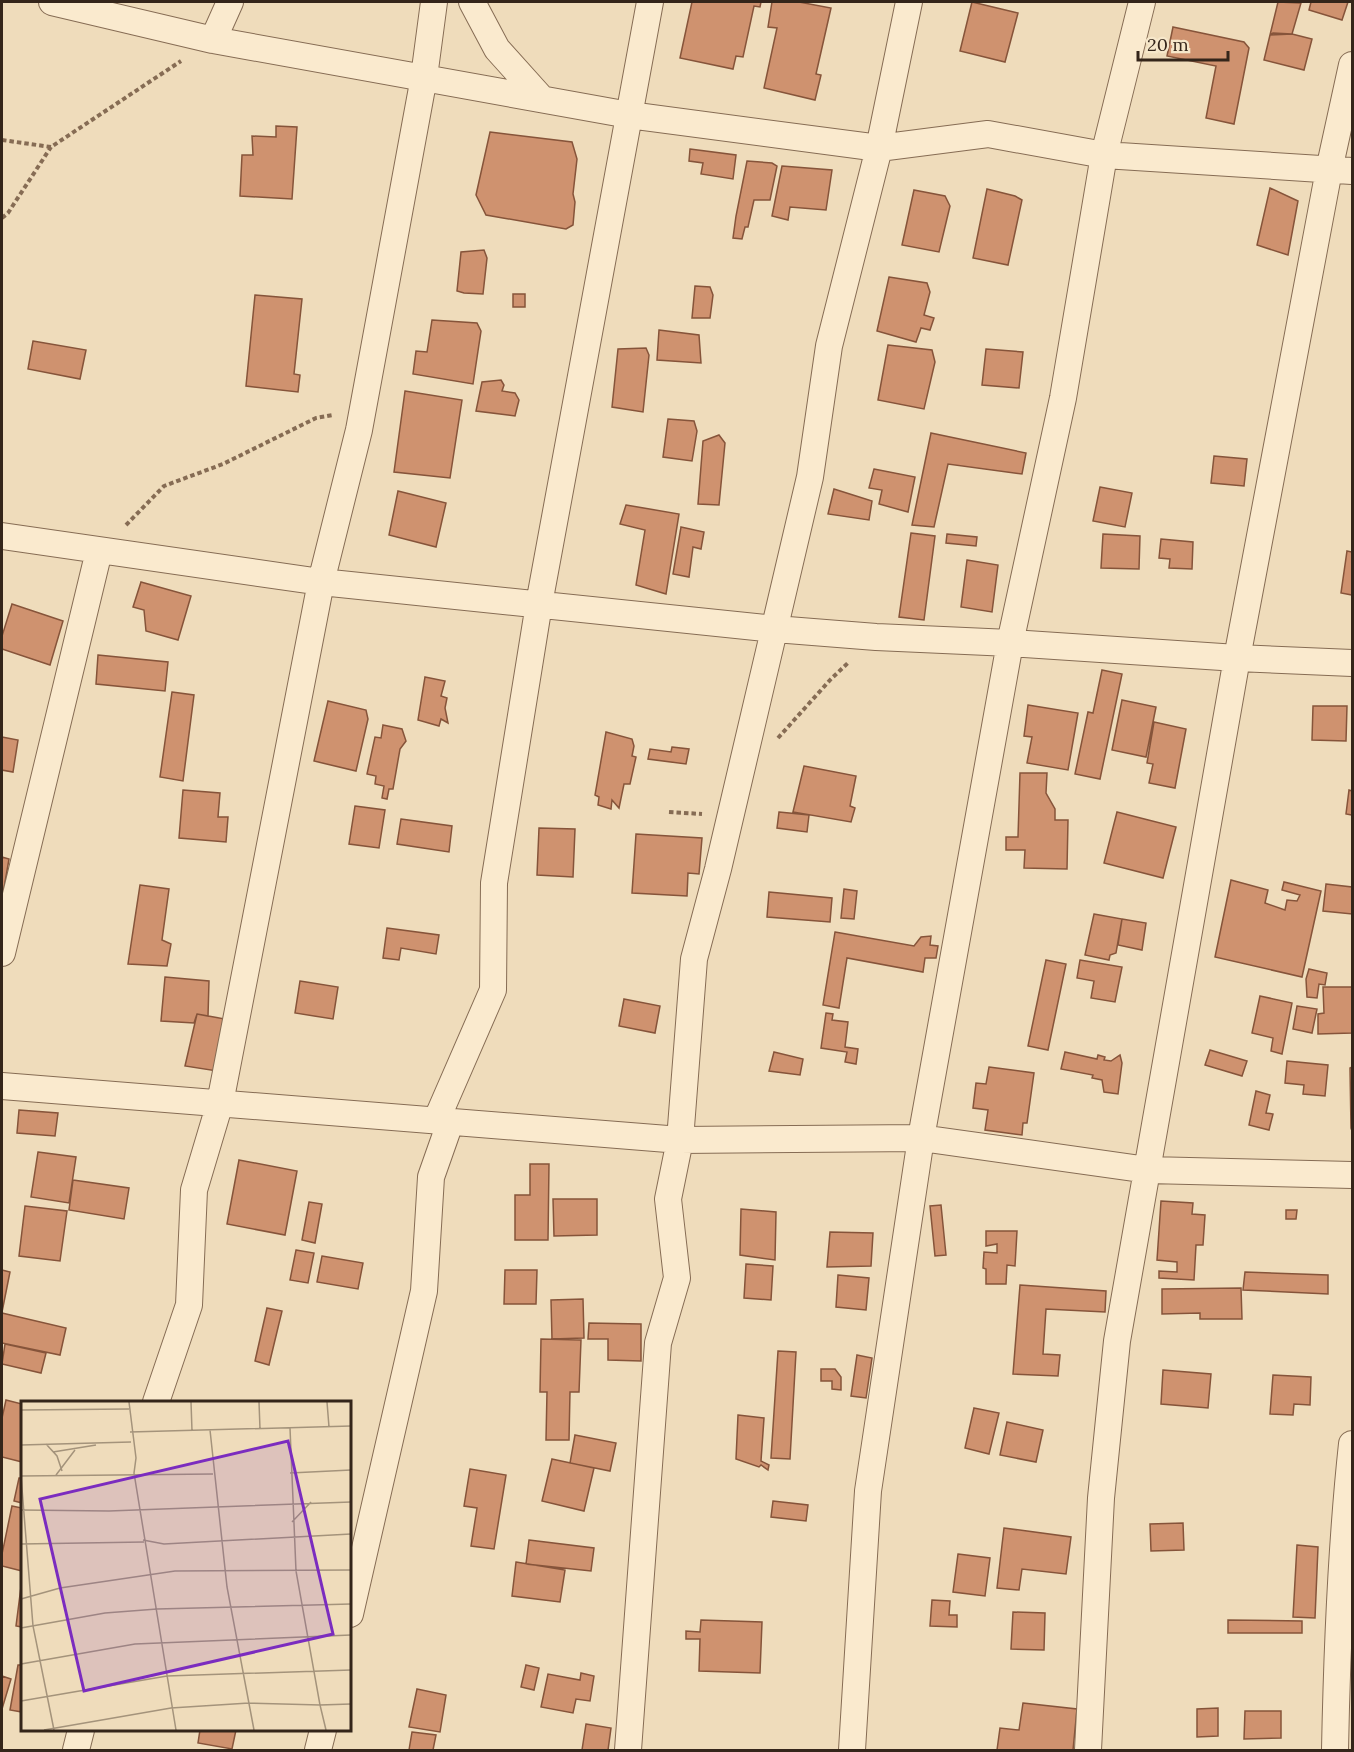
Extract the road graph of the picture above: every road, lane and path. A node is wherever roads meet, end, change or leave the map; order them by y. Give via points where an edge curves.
1 (52, 2) edge
2 (230, 2) edge
3 (434, 2) edge
4 (472, 2) edge
5 (650, 2) edge
6 (909, 2) edge
7 (1142, 2) edge
8 (213, 40) junction
9 (1353, 65) edge
10 (424, 77) junction
11 (542, 99) junction
12 (629, 115) junction
13 (2, 140) edge
14 (51, 147) junction
15 (879, 148) junction
16 (1104, 155) junction
17 (1341, 171) edge
18 (2, 218) edge
19 (363, 409) junction
20 (2, 536) edge
21 (99, 552) junction
22 (321, 582) junction
23 (539, 604) junction
24 (775, 628) junction
25 (1010, 643) junction
26 (1237, 658) junction
27 (1353, 663) edge
28 (2, 953) edge
29 (2, 1086) edge
30 (220, 1103) junction
31 (443, 1122) junction
32 (921, 1138) junction
33 (680, 1140) junction
34 (1148, 1170) junction
35 (1353, 1175) edge
36 (156, 1401) edge
37 (1353, 1444) edge
38 (351, 1610) edge
39 (81, 1731) edge
40 (323, 1731) edge
41 (76, 1750) edge
42 (318, 1750) edge
43 (628, 1750) edge
44 (852, 1750) edge
45 (1088, 1750) edge
46 (1335, 1750) edge

1 - 8 street
2 - 8 street
3 - 10 street
4 - 11 street via 497,49
5 - 12 street
6 - 15 street
7 - 16 street
8 - 10 street
8 - 14 path
9 - 17 street
10 - 11 street
10 - 19 street
11 - 12 street
12 - 15 street
12 - 23 street
13 - 14 path
14 - 18 path
15 - 16 street via 987,134
15 - 24 street via 829,346 810,477
16 - 17 street
16 - 25 street via 1063,398
17 - 26 street
19 - 21 path via 316,418 223,464 164,486
19 - 22 street
20 - 21 street
21 - 22 street
21 - 28 street
22 - 23 street
22 - 30 street
23 - 24 street
23 - 31 street via 494,883 493,990
24 - 25 street via 876,638
24 - 33 street via 694,959
25 - 26 street
25 - 32 street
26 - 27 street
26 - 34 street
29 - 30 street
30 - 31 street
30 - 36 street via 194,1190 189,1305
31 - 33 street
31 - 38 street via 432,1177 424,1291
32 - 33 street
32 - 34 street
32 - 44 street via 868,1491
33 - 43 street via 668,1199 677,1278 658,1343
34 - 35 street
34 - 45 street via 1117,1341 1111,1397 1101,1498
37 - 46 street via 1346,1505
39 - 41 street
40 - 42 street

